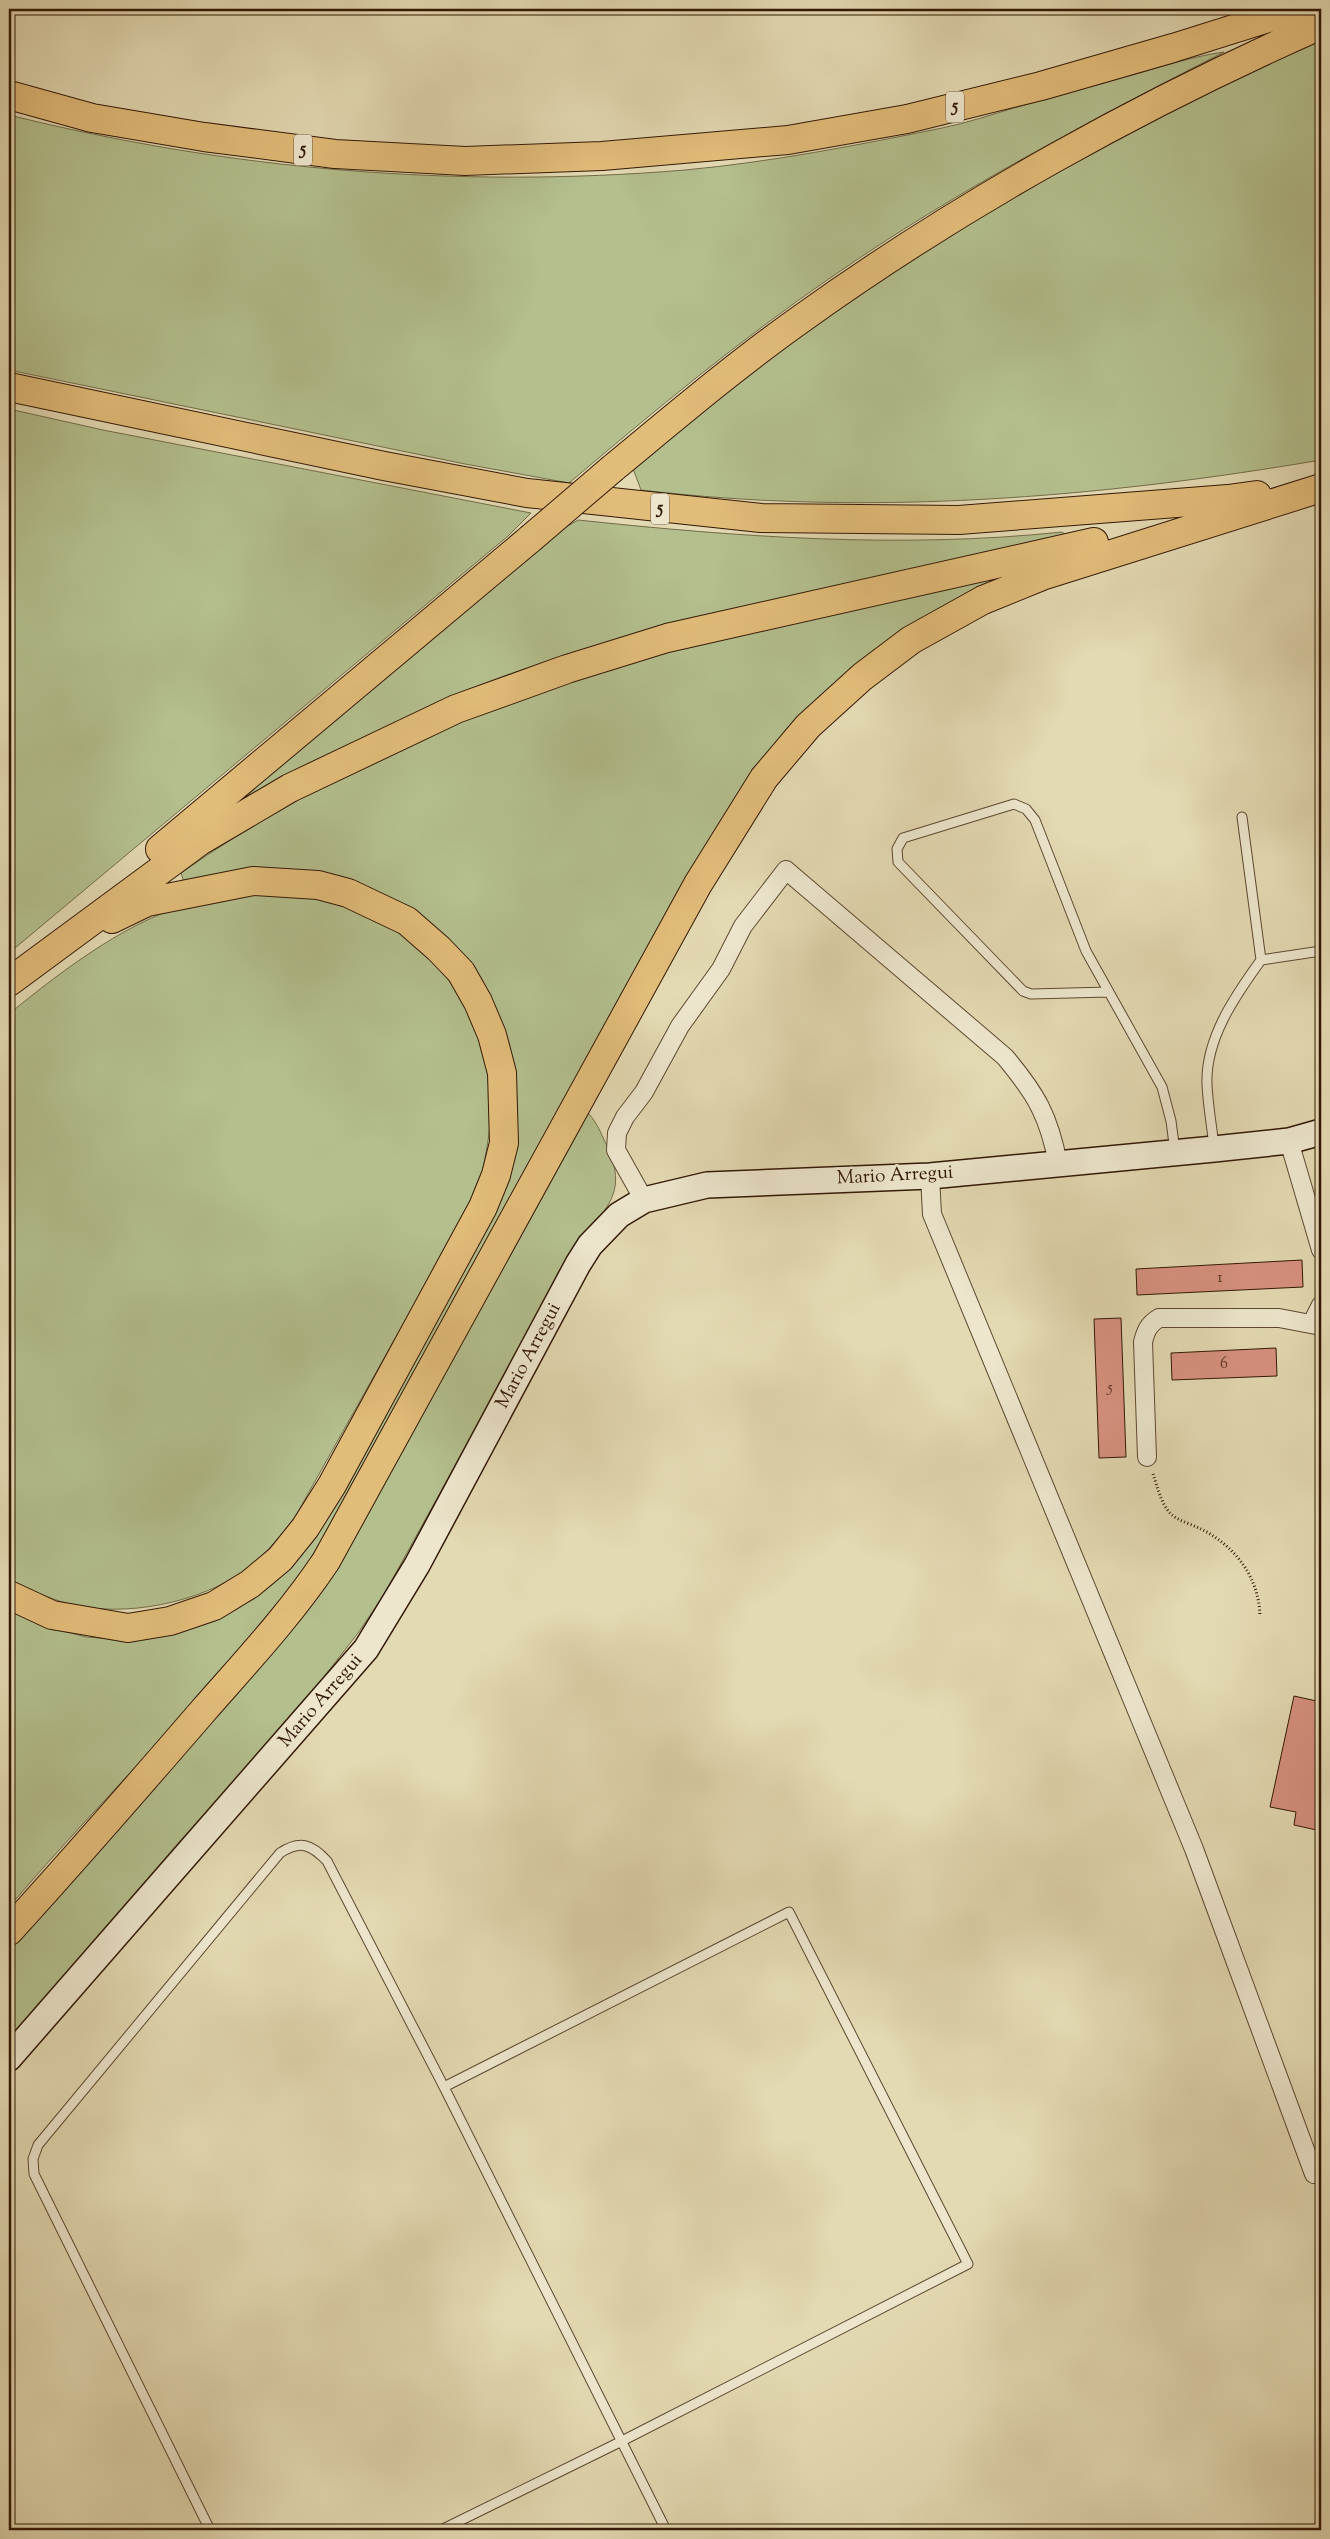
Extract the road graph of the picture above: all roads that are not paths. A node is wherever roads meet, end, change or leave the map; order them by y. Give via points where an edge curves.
1 (1297, 9) edge
2 (1321, 25) edge
3 (9, 95) edge
4 (9, 388) edge
5 (1321, 487) edge
6 (1242, 817) dead end
7 (1321, 951) edge
8 (42, 955) junction
9 (1261, 960) junction
10 (9, 982) edge
11 (1109, 992) junction
12 (1321, 1132) edge
13 (1289, 1140) junction
14 (1214, 1149) junction
15 (1175, 1154) junction
16 (1058, 1164) junction
17 (930, 1176) junction
18 (644, 1200) junction
19 (1321, 1250) edge
20 (1321, 1304) edge
21 (1317, 1325) edge
22 (1147, 1457) road end
23 (9, 1595) edge
24 (9, 1931) edge
25 (9, 2058) edge
26 (444, 2087) junction
27 (1314, 2174) dead end
28 (620, 2442) junction
29 (210, 2530) edge
30 (441, 2530) edge
31 (666, 2530) edge

1 - 3 highway, 5 via 1060,80 907,119 788,140 602,156 465,161 334,154 92,118
2 - 8 highway, bridge via 1246,58 1139,112 923,237 801,319 692,402 613,468 92,905
4 - 5 highway, 5 via 526,493 761,518 959,520 1228,499
5 - 8 highway via 1022,560 667,638 566,669 456,709 290,788 200,841
5 - 24 highway via 1042,576 982,600 911,640 862,677 808,726 764,778 698,884 306,1592 86,1847
6 - 9 lane
7 - 9 lane
8 - 10 highway
8 - 23 highway via 147,902 254,881 318,885 348,893 407,921 461,972 492,1034 502,1073 504,1143 496,1175 458,1253 332,1485 306,1528 280,1559 250,1584 214,1606 170,1621 128,1628 52,1615
9 - 14 lane via 1236,994 1210,1049 1207,1084
11 - 11 lane via 1086,951 1035,820 1026,809 1014,804 903,838 897,849 898,862 1023,991 1032,994
11 - 15 lane via 1162,1087 1171,1120
12 - 13 street, Mario Arregui
13 - 14 street, Mario Arregui
13 - 19 street
14 - 15 street, Mario Arregui
15 - 16 street, Mario Arregui
16 - 17 street, Mario Arregui
16 - 18 street via 1052,1132 1042,1106 1005,1057 786,870 743,926 721,969 680,1026 617,1134 616,1150
17 - 18 street, Mario Arregui via 708,1185
17 - 27 street via 932,1214 1194,1848
18 - 25 street, Mario Arregui via 619,1215 590,1245 417,1565 366,1649
20 - 21 street
21 - 22 street via 1279,1318 1159,1318 1151,1323 1144,1342
26 - 28 lane
26 - 28 lane via 789,1912 968,2264
26 - 29 lane via 327,1861 317,1850 304,1845 291,1846 280,1852 38,2145 33,2159 34,2174
28 - 30 lane
28 - 31 lane

